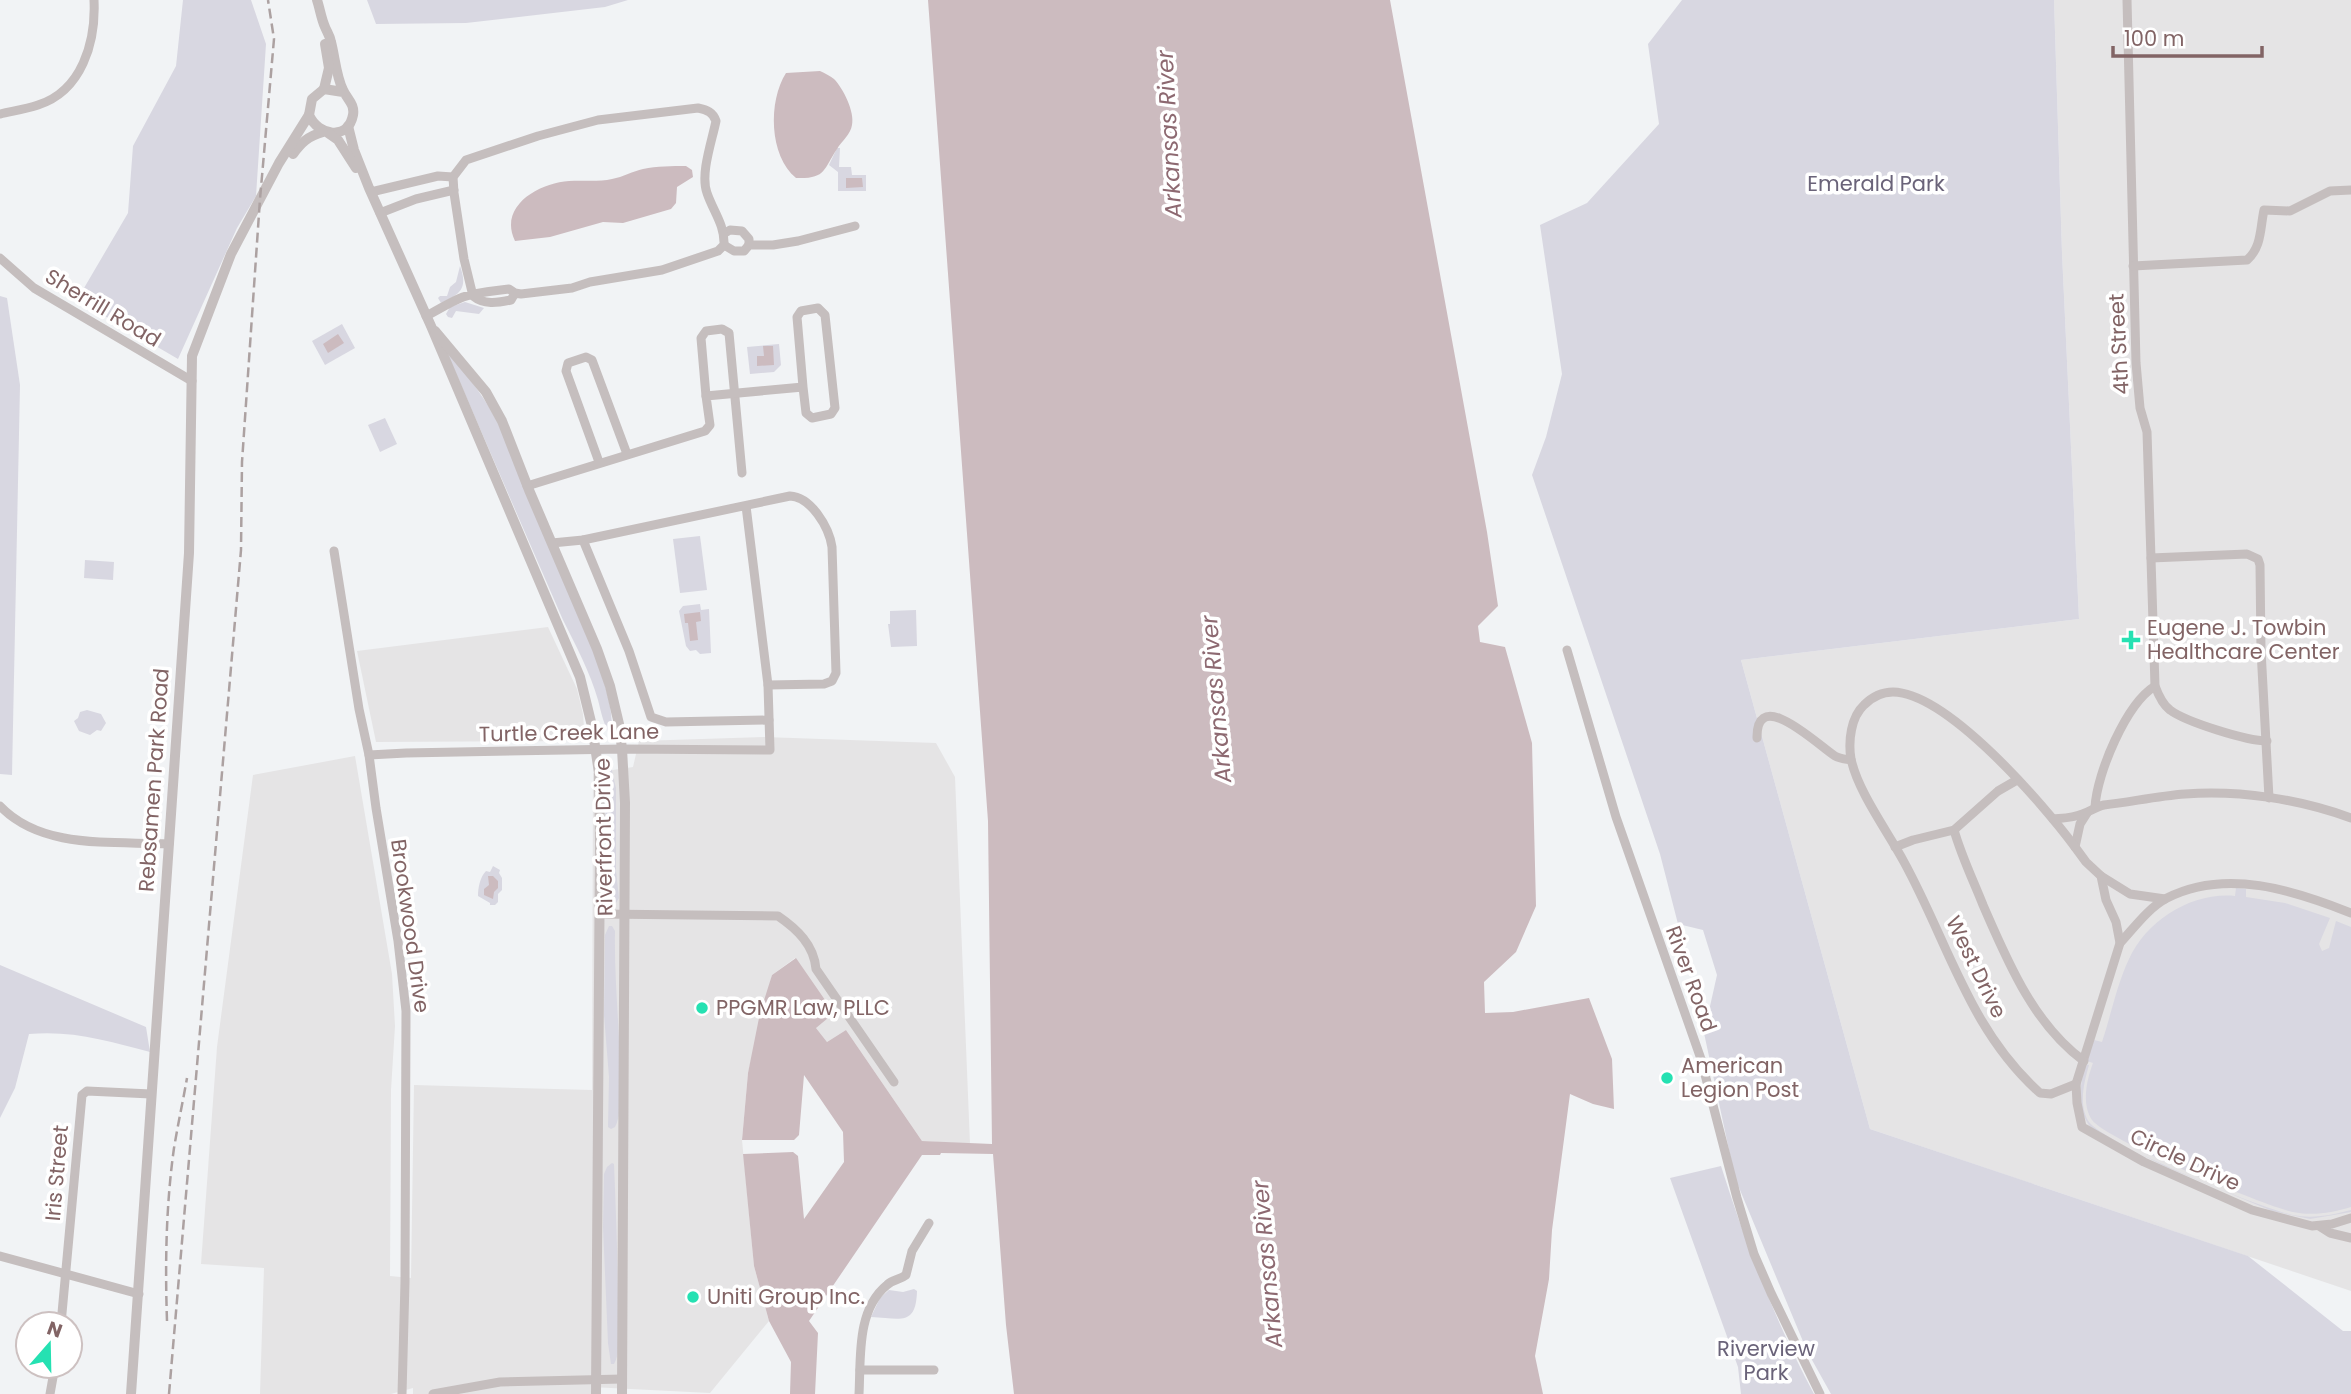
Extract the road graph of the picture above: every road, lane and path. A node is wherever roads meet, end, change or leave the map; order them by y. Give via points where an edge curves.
1 (94, 0) edge
2 (317, 0) edge
3 (2127, 0) edge
4 (325, 27) junction
5 (324, 89) junction
6 (343, 92) junction
7 (0, 114) edge
8 (309, 116) junction
9 (348, 126) junction
10 (325, 132) junction
11 (453, 177) junction
12 (411, 182) junction
13 (269, 184) junction
14 (370, 190) junction
15 (454, 190) junction
16 (2351, 190) edge
17 (416, 199) junction
18 (380, 213) junction
19 (855, 226) dead end
20 (725, 233) junction
21 (724, 245) junction
22 (749, 245) junction
23 (0, 258) edge
24 (2133, 265) junction
25 (473, 296) junction
26 (428, 321) junction
27 (192, 381) junction
28 (803, 387) junction
29 (736, 394) junction
30 (706, 396) junction
31 (627, 454) junction
32 (599, 462) junction
33 (742, 473) dead end
34 (527, 485) junction
35 (746, 506) junction
36 (583, 540) junction
37 (552, 543) junction
38 (334, 551) dead end
39 (2151, 558) junction
40 (1567, 650) dead end
41 (768, 684) junction
42 (2155, 686) junction
43 (769, 720) junction
44 (1757, 738) dead end
45 (2267, 741) junction
46 (622, 749) junction
47 (596, 750) junction
48 (369, 755) junction
49 (1852, 760) junction
50 (2017, 780) junction
51 (2269, 798) junction
52 (0, 806) edge
53 (2095, 807) junction
54 (2087, 813) junction
55 (2351, 818) edge
56 (2053, 819) junction
57 (1954, 830) junction
58 (169, 844) junction
59 (1895, 846) junction
60 (2075, 847) junction
61 (2101, 876) junction
62 (2165, 899) junction
63 (2351, 913) edge
64 (599, 914) junction
65 (624, 914) junction
66 (2120, 943) junction
67 (2084, 1061) junction
68 (894, 1082) dead end
69 (2077, 1084) junction
70 (151, 1094) junction
71 (2351, 1219) edge
72 (929, 1223) dead end
73 (2319, 1226) junction
74 (2351, 1238) edge
75 (0, 1256) edge
76 (65, 1274) junction
77 (139, 1294) junction
78 (62, 1310) edge
79 (860, 1370) junction
80 (934, 1370) dead end
81 (596, 1379) junction
82 (622, 1379) junction
83 (131, 1394) edge
84 (402, 1394) edge
85 (433, 1394) edge
86 (596, 1394) edge
87 (622, 1394) edge
88 (859, 1394) edge
89 (1820, 1394) edge

1 - 7 street via 91,41 73,82 47,102
2 - 4 street, Rebsamen Park Road
3 - 24 street, 4th Street
4 - 5 street, Rebsamen Park Road via 329,68
4 - 6 street, Rebsamen Park Road
5 - 6 street
5 - 8 street, Rebsamen Park Road via 312,99
6 - 9 street, Rebsamen Park Road via 353,109
8 - 10 street
8 - 13 street, Rebsamen Park Road
9 - 10 street, Rebsamen Park Road
9 - 14 street, Riverfront Drive
10 - 13 street, Rebsamen Park Road via 302,141
10 - 14 street, Riverfront Drive via 340,143
11 - 12 street
11 - 15 street
11 - 20 street via 466,160 538,136 610,118 698,108 707,110 716,121 706,190
12 - 14 street
12 - 17 street
13 - 27 street, Rebsamen Park Road via 210,304 192,356
14 - 18 street, Riverfront Drive
15 - 17 street
15 - 25 street
16 - 24 street via 2330,191 2290,211 2264,210 2258,245 2247,260
17 - 18 street
18 - 26 street, Riverfront Drive
19 - 22 street via 798,241
20 - 21 street
20 - 22 street via 742,231
21 - 22 street via 734,251 744,251
21 - 25 street via 662,270 572,288 515,293 511,300 489,303
23 - 27 street, Sherrill Road via 34,288
24 - 39 street, 4th Street via 2136,364 2147,432
25 - 26 street via 460,298
26 - 34 street, Riverfront Drive via 486,392
26 - 47 street, Riverfront Drive via 580,677
27 - 58 street, Rebsamen Park Road via 189,553
28 - 28 street via 797,317 801,311 818,308 825,315 835,408 831,414 812,418 806,413
28 - 29 street
29 - 30 street
29 - 30 street via 729,333 714,330 701,338
29 - 33 street
30 - 31 street via 710,425 705,431
31 - 32 street
31 - 32 street via 592,360 586,357 568,363 566,371
32 - 34 street
34 - 37 street, Riverfront Drive
35 - 36 street
35 - 41 street
35 - 41 street via 799,497 830,533 832,547 836,673 824,684
36 - 37 street
36 - 43 street via 651,717 666,722
37 - 46 street, Riverfront Drive via 605,674
38 - 48 street, Brookwood Drive
39 - 42 street, 4th Street
39 - 45 street via 2255,557 2260,565
40 - 89 street, River Road via 1616,817 1701,1059 1754,1254
41 - 43 street
42 - 45 street via 2171,711 2217,730
42 - 53 street via 2114,739
43 - 46 street, Turtle Creek Lane via 770,750
44 - 49 street via 1760,722 1771,717 1800,728 1839,758
45 - 51 street
46 - 47 street, Turtle Creek Lane
46 - 65 street, Riverfront Drive
47 - 48 street, Turtle Creek Lane
47 - 64 street, Riverfront Drive
48 - 84 street, Brookwood Drive via 406,1011
49 - 50 street, West Drive via 1857,713 1872,699 1895,692 1919,699 1948,716
49 - 59 street, West Drive
50 - 56 street, West Drive
50 - 57 street
51 - 53 street via 2182,794
51 - 55 street
52 - 58 street via 16,821 51,836
53 - 54 street
54 - 56 street
54 - 60 street
56 - 60 street, West Drive
57 - 59 street
57 - 67 street via 2012,970 2039,1013
58 - 70 street, Rebsamen Park Road
59 - 69 street, West Drive via 1975,1013 2009,1062 2040,1093 2051,1094
60 - 61 street
61 - 62 street via 2130,894
61 - 66 street
62 - 63 street via 2205,885 2232,883 2293,893
62 - 66 street
64 - 65 street
64 - 81 street, Riverfront Drive
65 - 68 street via 778,916 795,928 812,952 816,969
65 - 82 street, Riverfront Drive
66 - 67 street, Circle Drive
67 - 69 street, Circle Drive
69 - 73 street, Circle Drive via 2082,1127 2115,1148 2252,1210
70 - 76 street, Iris Street via 87,1091 82,1095
70 - 77 street, Rebsamen Park Road
71 - 73 street
72 - 79 street via 912,1251 906,1275 886,1285 873,1303 862,1332
73 - 74 street
75 - 76 street
76 - 77 street
76 - 78 street, Iris Street
77 - 83 street, Rebsamen Park Road
79 - 80 street
79 - 88 street
81 - 82 street
81 - 85 street via 500,1382
81 - 86 street, Riverfront Drive
82 - 87 street, Riverfront Drive

